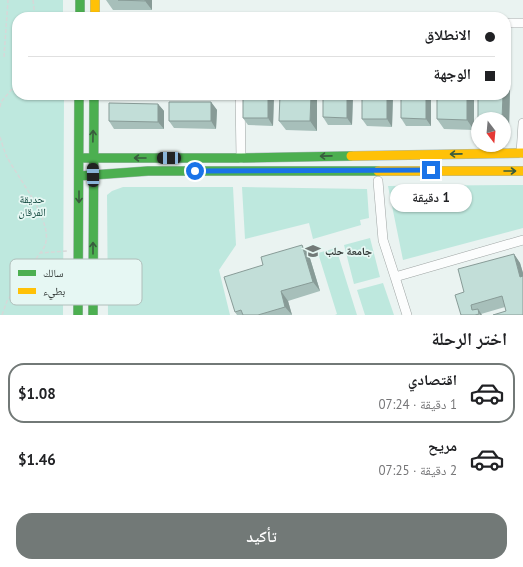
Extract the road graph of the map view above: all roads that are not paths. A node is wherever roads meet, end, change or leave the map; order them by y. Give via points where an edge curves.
1 (80, 0) edge
2 (95, 0) edge
3 (80, 12) edge
4 (95, 12) edge
5 (511, 23) edge
6 (523, 23) edge
7 (79, 100) edge
8 (94, 100) edge
9 (240, 100) edge
10 (523, 123) edge
11 (522, 153) edge
12 (79, 158) junction
13 (93, 158) junction
14 (241, 158) junction
15 (523, 171) edge
16 (93, 175) junction
17 (79, 176) junction
18 (378, 181) dead end
19 (523, 240) edge
20 (78, 259) edge
21 (92, 259) edge
22 (395, 277) junction
23 (92, 305) edge
24 (92, 315) edge
25 (407, 315) edge

1 - 3 main road
2 - 4 main road
5 - 6 street
7 - 12 main road
13 -> 8 main road
9 - 14 street
10 - 11 street
11 -> 14 main road
12 - 13 main road
12 - 17 main road
14 -> 13 main road
13 - 16 main road
16 -> 15 main road via 156,171
16 - 17 main road
21 -> 16 main road
17 -> 20 main road
18 - 22 street via 383,240
19 - 22 street
22 - 25 street
24 -> 23 main road

